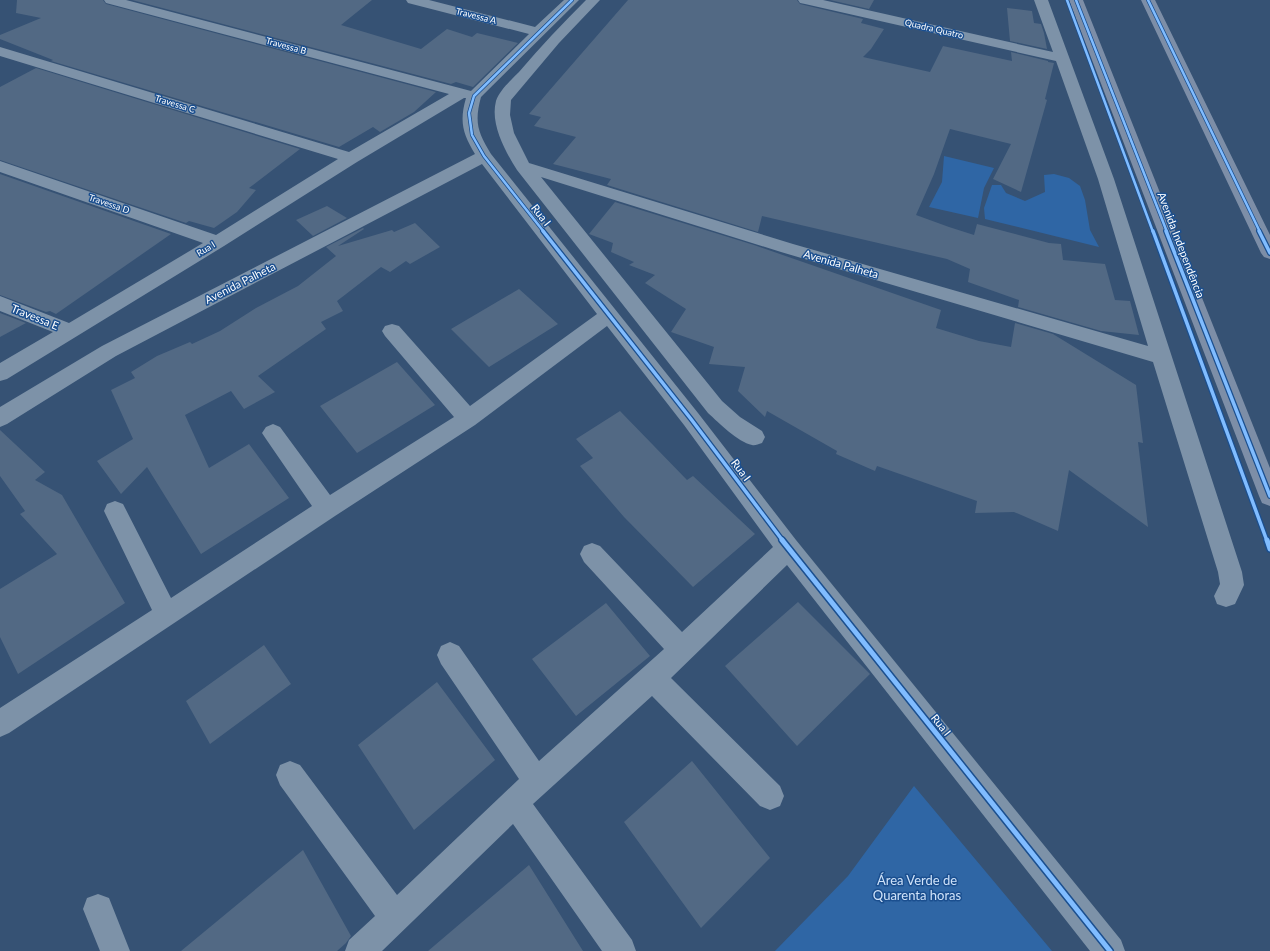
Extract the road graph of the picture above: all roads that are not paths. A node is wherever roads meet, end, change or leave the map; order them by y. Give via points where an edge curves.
1 (111, 0) edge
2 (413, 0) edge
3 (572, 0) edge
4 (592, 0) edge
5 (805, 0) edge
6 (1041, 0) edge
7 (1076, 0) edge
8 (1148, 0) edge
9 (538, 32) junction
10 (0, 51) edge
11 (1062, 58) junction
12 (468, 94) junction
13 (484, 156) junction
14 (351, 158) junction
15 (0, 166) edge
16 (523, 166) junction
17 (218, 242) junction
18 (1270, 253) edge
19 (0, 303) edge
20 (609, 315) junction
21 (70, 331) junction
22 (392, 331) dead end
23 (1161, 357) junction
24 (0, 373) edge
25 (0, 418) edge
26 (468, 419) junction
27 (274, 433) dead end
28 (754, 438) dead end
29 (1270, 496) edge
30 (327, 509) junction
31 (115, 511) dead end
32 (788, 548) junction
33 (592, 554) dead end
34 (1226, 596) dead end
35 (167, 615) junction
36 (682, 650) junction
37 (450, 656) dead end
38 (653, 678) junction
39 (0, 724) edge
40 (290, 775) dead end
41 (537, 781) junction
42 (770, 796) dead end
43 (515, 803) junction
44 (98, 909) dead end
45 (395, 918) junction
46 (115, 951) edge
47 (360, 951) edge
48 (621, 951) edge
49 (1110, 951) edge

1 - 12 street, Travessa B
2 - 9 street, Travessa A
3 - 9 street, Rua I
4 - 16 street via 554,40 504,100 502,115 506,133
5 - 11 street, Quadra Quatro
6 - 11 street
7 - 29 main road, Avenida Independência
8 - 18 main road
9 - 12 street, Rua I
10 - 14 street, Travessa C
11 - 23 street via 1106,179
12 - 13 street, Rua I via 472,135
12 - 14 street, Rua I
13 - 20 street, Rua I
13 - 25 street, Avenida Palheta via 109,351
14 - 17 street, Rua I
15 - 17 street, Travessa D
16 - 23 street, Avenida Palheta via 787,248
16 - 28 street via 715,407 733,424
17 - 21 street, Rua I
19 - 21 street, Travessa E
20 - 26 street
20 - 32 street, Rua I
21 - 24 street, Rua I
22 - 26 street
23 - 34 street via 1230,572 1232,585
26 - 30 street
27 - 30 street
30 - 35 street
31 - 35 street
32 - 36 street
32 - 49 street, Rua I
33 - 36 street
35 - 39 street
36 - 38 street
37 - 41 street
38 - 41 street
38 - 42 street
40 - 45 street
41 - 43 street
43 - 45 street
43 - 48 street
44 - 46 street
45 - 47 street

